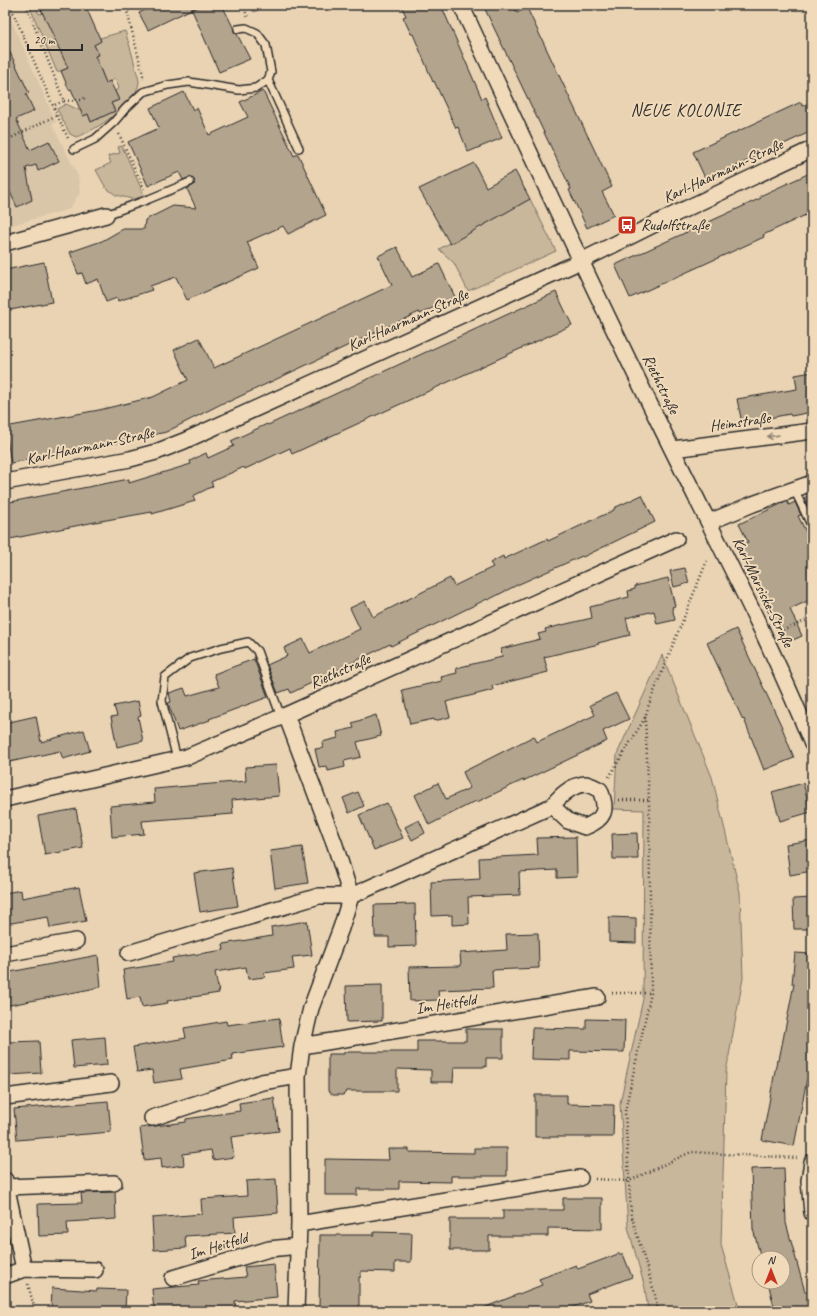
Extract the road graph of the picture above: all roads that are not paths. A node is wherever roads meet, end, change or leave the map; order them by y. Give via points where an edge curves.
1 (461, 5) edge
2 (238, 29) dead end
3 (268, 80) junction
4 (299, 148) dead end
5 (74, 149) road end
6 (812, 149) edge
7 (190, 182) dead end
8 (106, 215) joint
9 (5, 243) edge
10 (581, 261) junction
11 (812, 431) edge
12 (673, 449) junction
13 (5, 482) edge
14 (812, 483) edge
15 (794, 490) junction
16 (709, 522) junction
17 (812, 527) edge
18 (676, 539) dead end
19 (284, 716) junction
20 (812, 744) edge
21 (177, 759) junction
22 (5, 799) edge
23 (552, 806) junction
24 (351, 896) junction
25 (76, 941) dead end
26 (129, 953) dead end
27 (5, 954) edge
28 (597, 997) road end
29 (302, 1046) junction
30 (298, 1076) junction
31 (111, 1083) dead end
32 (5, 1097) edge
33 (152, 1118) dead end
34 (808, 1160) edge
35 (580, 1178) road end
36 (6, 1183) edge
37 (114, 1183) dead end
38 (812, 1213) edge
39 (299, 1224) junction
40 (299, 1246) junction
41 (24, 1269) junction
42 (95, 1270) dead end
43 (5, 1276) edge
44 (173, 1278) dead end
45 (296, 1311) edge

1 - 10 street
2 - 3 lane via 246,28 257,33 266,45 271,72
3 - 4 lane
3 - 5 lane via 256,88 239,90 189,82 143,92 95,139
6 - 10 street, Karl-Haarmann-Straße
7 - 8 lane
8 - 9 street
10 - 12 street, Riethstraße
10 - 13 street, Karl-Haarmann-Straße via 156,452
11 -> 12 street, Heimstraße
12 - 16 street, Riethstraße
14 - 15 street
15 - 16 street
15 - 17 lane
16 - 20 street, Karl-Marsiske-Straße via 791,693
18 - 19 street, Riethstraße
19 - 21 street, Riethstraße
19 - 21 lane via 257,651 248,642 190,658 165,677 162,701
19 - 24 street via 335,845
21 - 22 street, Riethstraße
23 - 23 street via 561,794 586,784 602,795 604,810 597,822 585,827 568,820
23 - 24 street
24 - 26 street via 319,896
24 - 29 street via 311,1008
25 - 27 street
28 - 29 street, Im Heitfeld
29 - 30 street
30 - 33 street via 262,1082
30 - 39 street
31 - 32 street
34 - 38 street
35 - 39 street
36 - 37 street
36 - 41 street
39 - 40 street
40 - 44 street, Im Heitfeld via 269,1249
40 - 45 street
41 - 42 street
41 - 43 street

